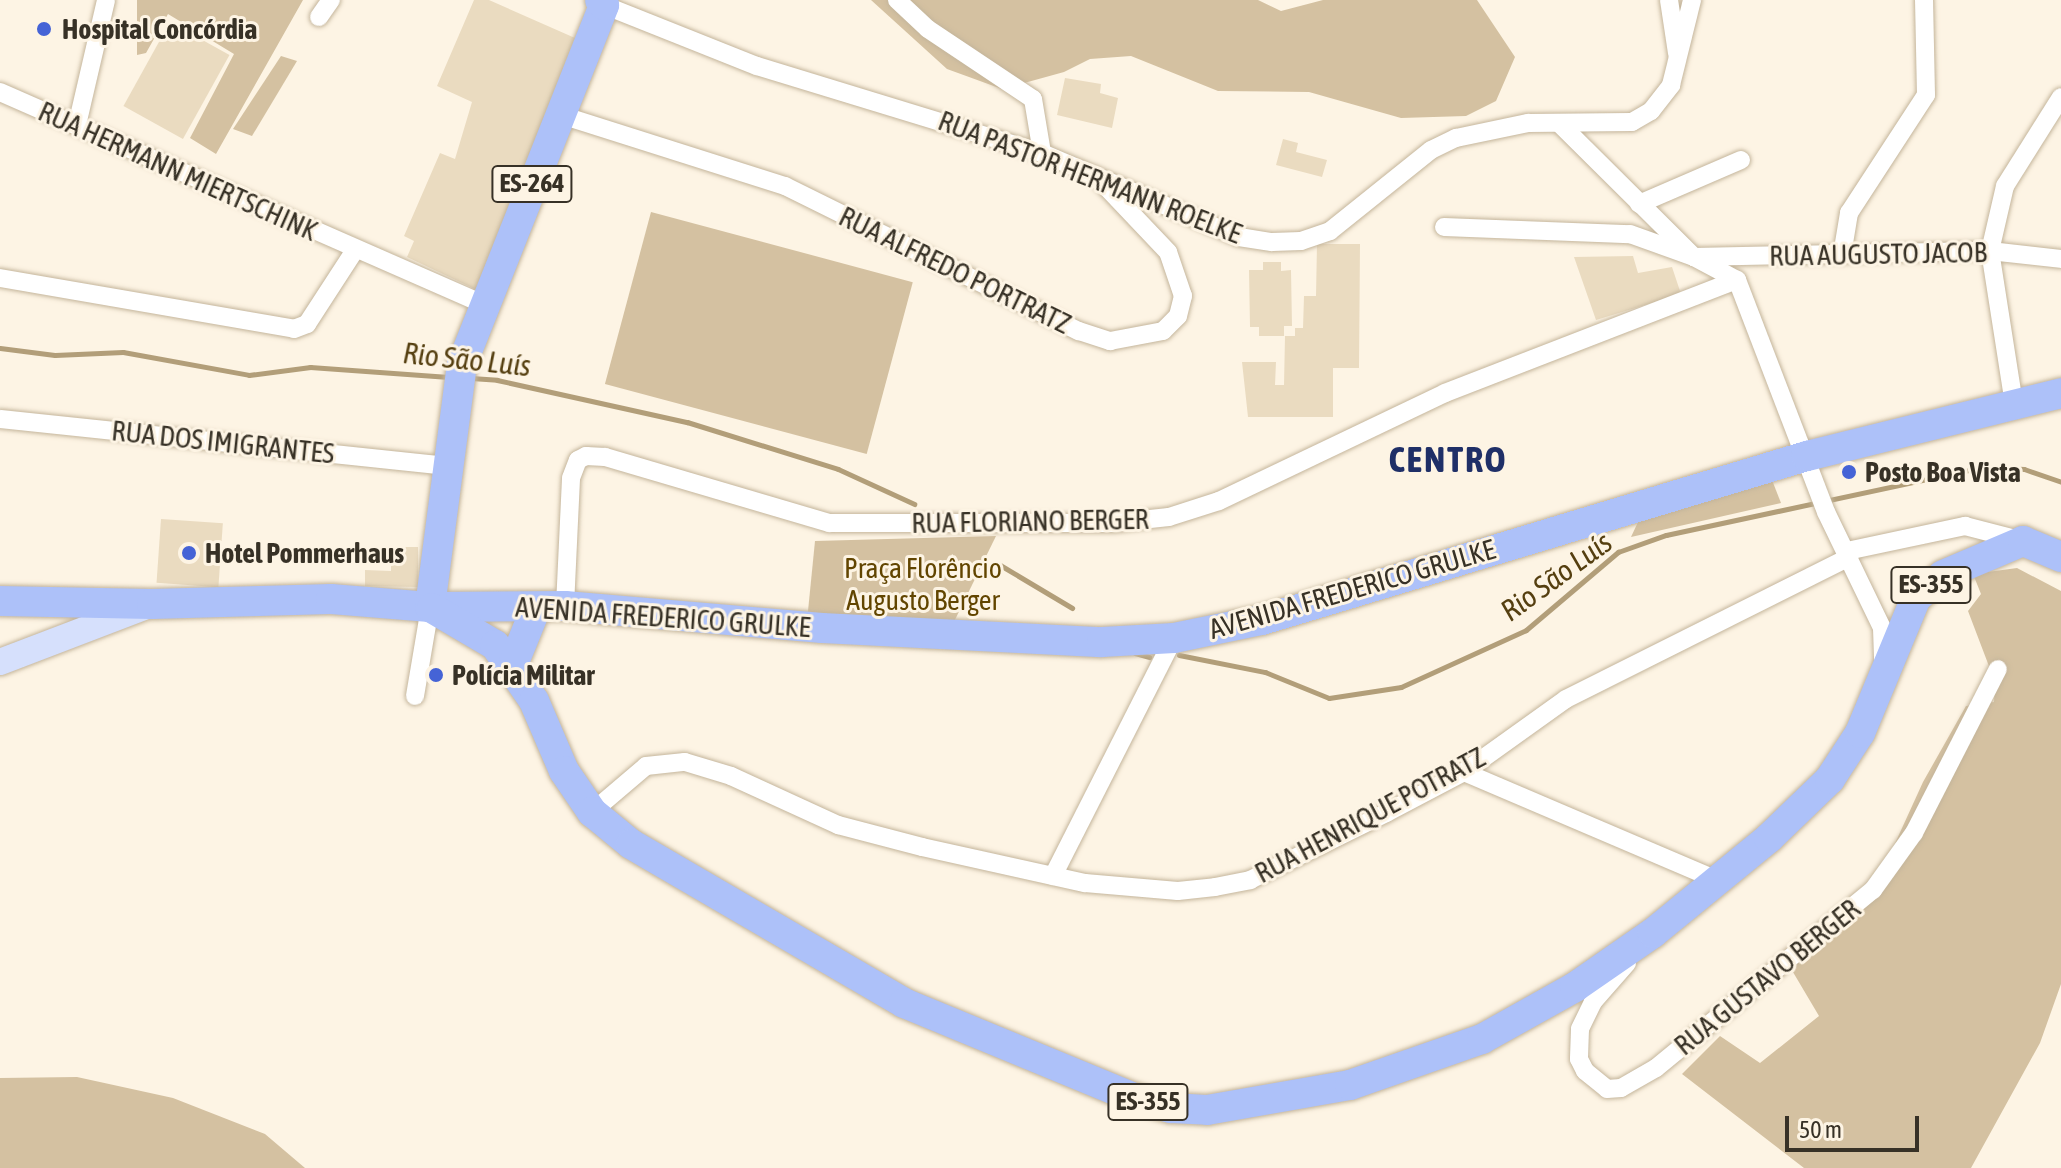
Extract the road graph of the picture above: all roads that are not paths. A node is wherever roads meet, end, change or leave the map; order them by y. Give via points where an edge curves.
1 (106, 0) edge
2 (331, 0) edge
3 (897, 0) edge
4 (1669, 0) edge
5 (1692, 0) edge
6 (1924, 0) edge
7 (598, 2) edge
8 (319, 17) dead end
9 (1679, 64) junction
10 (0, 92) edge
11 (2061, 97) edge
12 (561, 115) junction
13 (1560, 124) junction
14 (77, 125) junction
15 (1042, 153) junction
16 (1741, 160) dead end
17 (1092, 171) junction
18 (1639, 204) junction
19 (1444, 227) dead end
20 (355, 250) junction
21 (1990, 251) junction
22 (1842, 255) junction
23 (1694, 257) junction
24 (2061, 259) edge
25 (0, 278) edge
26 (1737, 280) junction
27 (483, 304) junction
28 (2061, 393) edge
29 (2014, 404) junction
30 (0, 419) edge
31 (446, 466) junction
32 (1810, 468) junction
33 (2023, 541) junction
34 (1848, 554) junction
35 (2061, 557) edge
36 (0, 601) edge
37 (152, 604) junction
38 (430, 607) junction
39 (551, 607) junction
40 (1174, 638) junction
41 (0, 662) edge
42 (512, 667) junction
43 (1998, 669) dead end
44 (1883, 674) junction
45 (415, 696) dead end
46 (1464, 772) junction
47 (592, 812) junction
48 (1053, 876) junction
49 (1717, 880) junction
50 (1653, 933) junction

1 - 14 street
2 - 8 street
3 - 15 street via 928,29 1033,99
4 - 9 street
5 - 9 street, RUA PASTOR HERMANN ROELKE
6 - 22 street via 1926,95 1849,213
7 - 12 main road, ES-264
7 - 15 street, RUA PASTOR HERMANN ROELKE via 757,66
9 - 13 street, RUA PASTOR HERMANN ROELKE via 1662,99 1632,122
10 - 14 street, RUA HERMANN MIERTSCHINK
11 - 21 street via 2005,186
12 - 17 street, RUA ALFREDO PORTRATZ via 785,186 1079,331 1110,341 1163,331 1178,316 1183,296 1168,252
12 - 27 main road, ES-264
13 - 17 street, RUA PASTOR HERMANN ROELKE via 1502,126 1456,138 1431,150 1330,231 1301,241 1239,237
13 - 18 street
14 - 20 street, RUA HERMANN MIERTSCHINK
15 - 17 street, RUA PASTOR HERMANN ROELKE
16 - 18 street
18 - 23 street
19 - 23 street via 1630,234
20 - 25 street via 307,324 294,329
20 - 27 street, RUA HERMANN MIERTSCHINK
21 - 22 street, RUA AUGUSTO JACOB
21 - 24 street, RUA AUGUSTO JACOB
21 - 29 street
22 - 23 street, RUA AUGUSTO JACOB
23 - 26 street
26 - 32 street
26 - 39 street, RUA FLORIANO BERGER via 1445,393 1219,501 1169,517 1113,523 829,523 605,457 586,456 578,460 571,478
27 - 31 main road, ES-264 via 462,364
28 - 29 main road, AVENIDA FREDERICO GRULKE
29 - 32 main road, AVENIDA FREDERICO GRULKE
30 - 31 street, RUA DOS IMIGRANTES
31 - 38 main road, ES-264
32 - 34 street
32 - 40 main road, AVENIDA FREDERICO GRULKE via 1262,620
33 - 34 street, RUA HENRIQUE POTRATZ via 1965,526
33 - 35 main road
33 - 44 main road, ES-355 via 1943,575 1916,598
34 - 44 street via 1882,628
34 - 46 street, RUA HENRIQUE POTRATZ via 1566,699
36 - 37 main road, AVENIDA FREDERICO GRULKE
37 - 38 main road, AVENIDA FREDERICO GRULKE via 331,599
37 - 41 street
38 - 39 main road, AVENIDA FREDERICO GRULKE
38 - 42 main road, ES-355 via 495,645
38 - 45 street
39 - 40 main road, AVENIDA FREDERICO GRULKE via 1102,642
39 - 42 main road
40 - 48 street
42 - 47 main road, ES-355 via 534,701 564,771
43 - 50 street, RUA GUSTAVO BERGER via 1914,833 1873,890 1656,1068 1621,1088 1607,1089 1592,1081 1579,1059 1580,1029 1593,1002
44 - 49 main road, ES-355 via 1860,733 1830,779
46 - 48 street, RUA HENRIQUE POTRATZ via 1250,880 1178,891
46 - 49 street
47 - 48 street, RUA HENRIQUE POTRATZ via 646,766 685,762 731,776 838,825
47 - 50 main road, ES-355 via 631,844 904,1003 1171,1108 1207,1110 1350,1085 1470,1044 1516,1024
49 - 50 main road, ES-355

